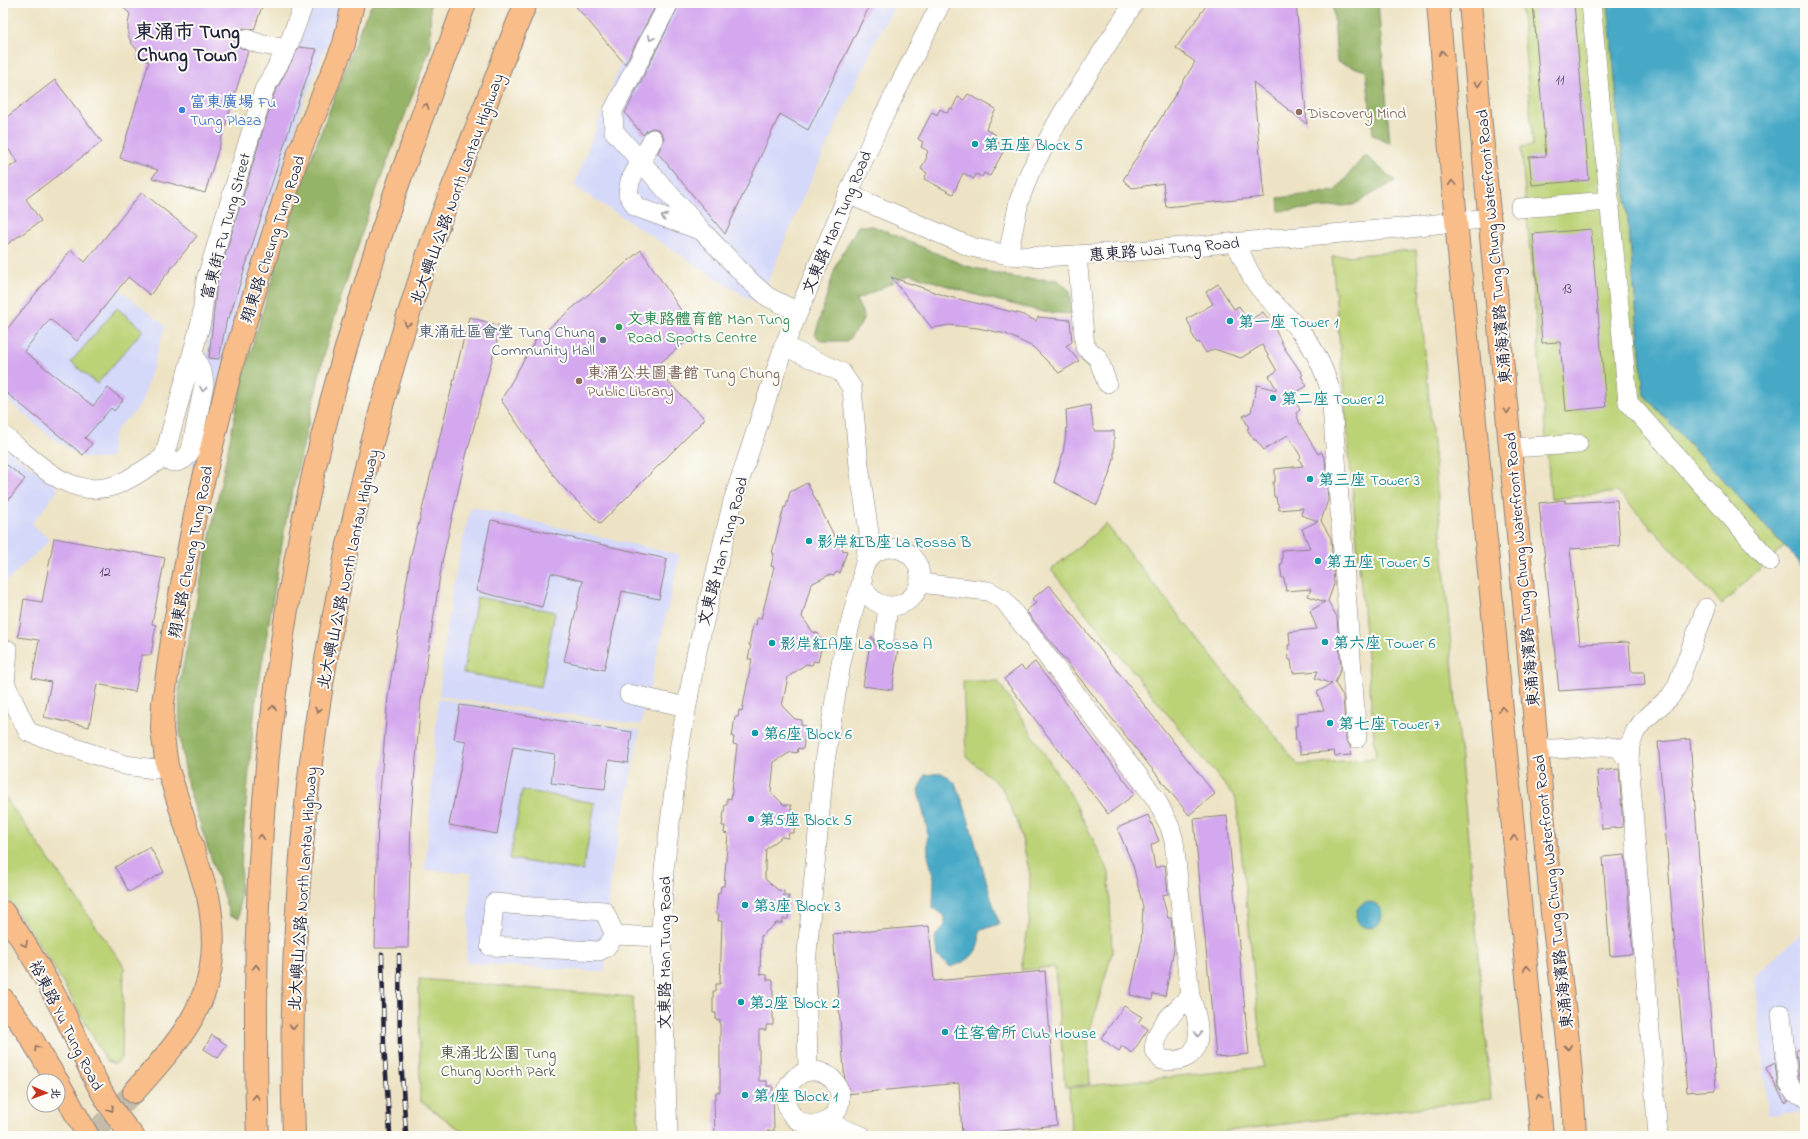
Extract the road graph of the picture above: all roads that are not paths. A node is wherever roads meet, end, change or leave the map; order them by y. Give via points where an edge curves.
1 (304, 3) edge
2 (353, 3) edge
3 (465, 3) edge
4 (526, 3) edge
5 (537, 3) edge
6 (669, 3) edge
7 (941, 3) edge
8 (1134, 3) edge
9 (1438, 3) edge
10 (1470, 3) edge
11 (1591, 3) edge
12 (246, 39) dead end
13 (287, 49) junction
14 (505, 55) junction
15 (653, 139) dead end
16 (640, 160) junction
17 (848, 194) junction
18 (1609, 201) junction
19 (1520, 208) dead end
20 (1490, 218) junction
21 (1456, 222) junction
22 (701, 230) junction
23 (1236, 242) junction
24 (1078, 255) junction
25 (1008, 256) junction
26 (798, 312) junction
27 (784, 346) junction
28 (1107, 383) dead end
29 (3, 435) edge
30 (1578, 444) dead end
31 (1510, 448) junction
32 (869, 533) junction
33 (882, 549) junction
34 (1770, 560) dead end
35 (864, 572) junction
36 (920, 582) junction
37 (881, 604) junction
38 (854, 608) junction
39 (1706, 608) dead end
40 (884, 639) dead end
41 (8, 650) dead end
42 (629, 694) dead end
43 (686, 707) junction
44 (1357, 738) dead end
45 (1537, 750) junction
46 (1629, 759) junction
47 (161, 768) junction
48 (137, 777) dead end
49 (3, 912) edge
50 (615, 935) junction
51 (661, 937) junction
52 (1190, 996) dead end
53 (3, 999) edge
54 (1781, 1014) dead end
55 (808, 1071) junction
56 (53, 1073) edge
57 (134, 1092) tunnel mouth
58 (66, 1096) edge
59 (1805, 1096) edge
60 (825, 1122) junction
61 (88, 1136) edge
62 (133, 1136) edge
63 (258, 1136) edge
64 (294, 1136) edge
65 (668, 1136) edge
66 (862, 1136) edge
67 (1542, 1136) edge
68 (1575, 1136) edge
69 (1658, 1136) edge

1 - 13 street, 富東街 Fu Tung Street
2 - 47 main road, 翔東路 Cheung Tung Road via 344,44 298,155 233,361 196,510 174,627 163,702
63 -> 3 main road via 256,973 261,842 268,756 288,600 308,502 342,363 412,142
4 - 14 main road, 北大嶼山公路 North Lantau Highway
5 - 14 main road
6 -> 16 street via 613,112 614,131
7 - 17 street, 文東路 Man Tung Road via 887,108
8 - 25 street via 1062,114 1030,172 1019,201
21 -> 9 main road, 東涌海濱路 Tung Chung Waterfront Road
10 -> 20 main road, 東涌海濱路 Tung Chung Waterfront Road
11 - 18 street
12 - 13 street
13 - 29 street, 富東街 Fu Tung Street via 264,90 206,280 193,352 164,457 113,486 88,489 57,478
14 -> 64 main road, 北大嶼山公路 North Lantau Highway via 429,252 393,369 356,509 334,612 312,752 301,858 294,983
15 - 16 street
16 - 22 street
22 -> 16 street via 636,207 628,194 630,181
17 - 25 street, 惠東路 Wai Tung Road via 971,247
17 - 26 street, 文東路 Man Tung Road
18 - 19 street
18 - 34 street via 1628,402
20 - 21 street, 惠東路 Wai Tung Road
20 -> 31 main road, 東涌海濱路 Tung Chung Waterfront Road
21 - 23 street, 惠東路 Wai Tung Road
67 -> 21 main road, 東涌海濱路 Tung Chung Waterfront Road
22 - 26 street via 768,298
23 - 24 street, 惠東路 Wai Tung Road
23 - 44 street via 1256,283 1311,345 1327,377 1331,392
24 - 25 street, 惠東路 Wai Tung Road
24 - 28 street via 1085,347 1098,358
26 - 27 street, 文東路 Man Tung Road
27 - 32 street via 841,372 852,388 859,466
27 - 43 street, 文東路 Man Tung Road via 733,501
30 - 31 street
31 - 45 main road, 東涌海濱路 Tung Chung Waterfront Road
32 - 33 street
32 - 35 street
33 - 35 street via 869,557
33 - 36 street via 892,547 910,554 917,562
35 - 37 street via 868,595
35 - 38 street
36 - 37 street via 912,598 897,606
36 - 52 street via 988,591 1003,599 1156,800 1174,841
37 - 38 street
37 - 40 street
38 - 55 street via 841,663 823,774 806,964
39 - 46 street via 1677,686 1670,697 1643,721 1635,732 1630,745
41 - 47 street via 5,683 28,732 125,765
42 - 43 street
43 - 51 street, 文東路 Man Tung Road via 664,870
45 - 46 street via 1606,746 1617,748
45 -> 68 main road, 東涌海濱路 Tung Chung Waterfront Road
46 - 69 street
47 - 48 street
47 - 57 main road, 翔東路 Cheung Tung Road via 208,896 213,938 212,960 209,979 196,1015 171,1051
49 -> 62 main road, 裕東路 Yu Tung Road via 21,936 62,1010 105,1100
50 - 50 street via 606,947 599,951 490,946 494,903 604,911
50 - 51 street
51 - 65 street, 文東路 Man Tung Road
56 -> 53 main road, 裕東路 Yu Tung Road
54 - 59 street via 1788,1082 1794,1092
55 - 60 street via 816,1071 832,1078 840,1094 837,1110 832,1118
55 - 60 street via 792,1080 786,1097 787,1106 798,1121 815,1125
58 - 61 main road, 裕東路 Yu Tung Road
60 - 66 street

